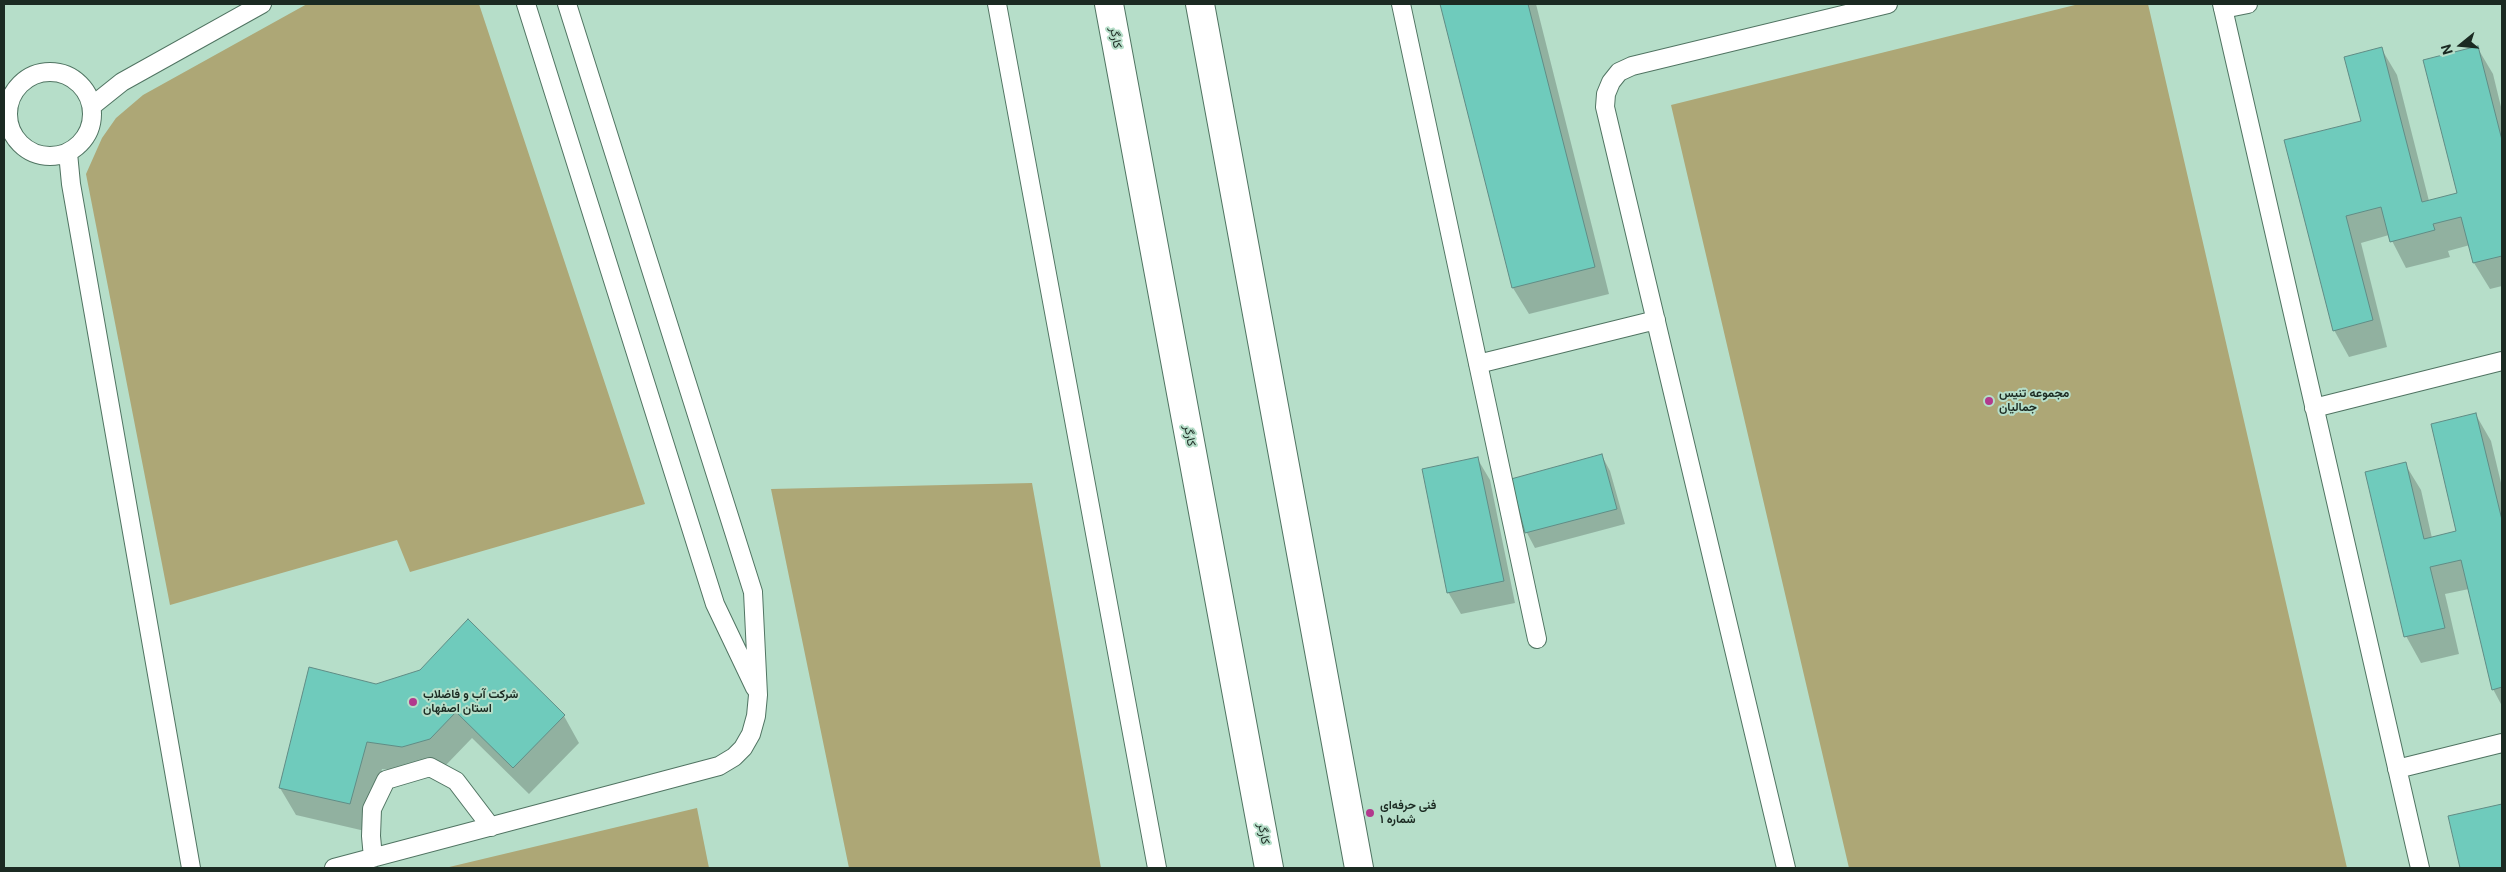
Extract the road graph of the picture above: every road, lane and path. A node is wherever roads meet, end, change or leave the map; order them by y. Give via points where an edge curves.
1 (262, 4) edge
2 (526, 4) edge
3 (567, 4) edge
4 (996, 4) edge
5 (1109, 4) edge
6 (1200, 4) edge
7 (1401, 4) edge
8 (1888, 4) edge
9 (2248, 4) edge
10 (2222, 7) edge
11 (92, 106) junction
12 (6, 119) edge
13 (68, 153) junction
14 (1656, 320) junction
15 (2502, 361) edge
16 (1478, 364) junction
17 (2314, 408) junction
18 (1537, 639) dead end
19 (758, 695) junction
20 (2502, 743) edge
21 (2398, 769) junction
22 (491, 827) junction
23 (373, 858) junction
24 (191, 868) edge
25 (334, 868) edge
26 (1157, 868) edge
27 (1269, 868) edge
28 (1359, 868) edge
29 (1786, 868) edge
30 (2420, 868) edge

1 - 11 lane via 122,82
2 - 19 lane via 715,604
3 - 19 lane via 753,592
4 - 26 lane
5 - 27 main road, کارگر
6 - 28 main road
7 - 16 lane
8 - 14 lane via 1632,66 1619,72 1610,82 1605,107
9 - 10 lane
10 - 17 lane
11 - 12 lane via 86,91 76,80 62,72 41,72 23,80 14,91
11 - 13 lane via 91,126 82,144
12 - 13 lane via 14,137 28,151 44,157
13 - 24 lane via 70,184
14 - 16 lane
14 - 29 lane
15 - 17 lane
16 - 18 lane
17 - 21 lane
19 - 22 lane via 756,716 747,741 734,757 719,766
20 - 21 lane
21 - 30 lane
22 - 23 lane
22 - 23 lane via 456,781 430,767 386,780 372,808
23 - 25 lane

